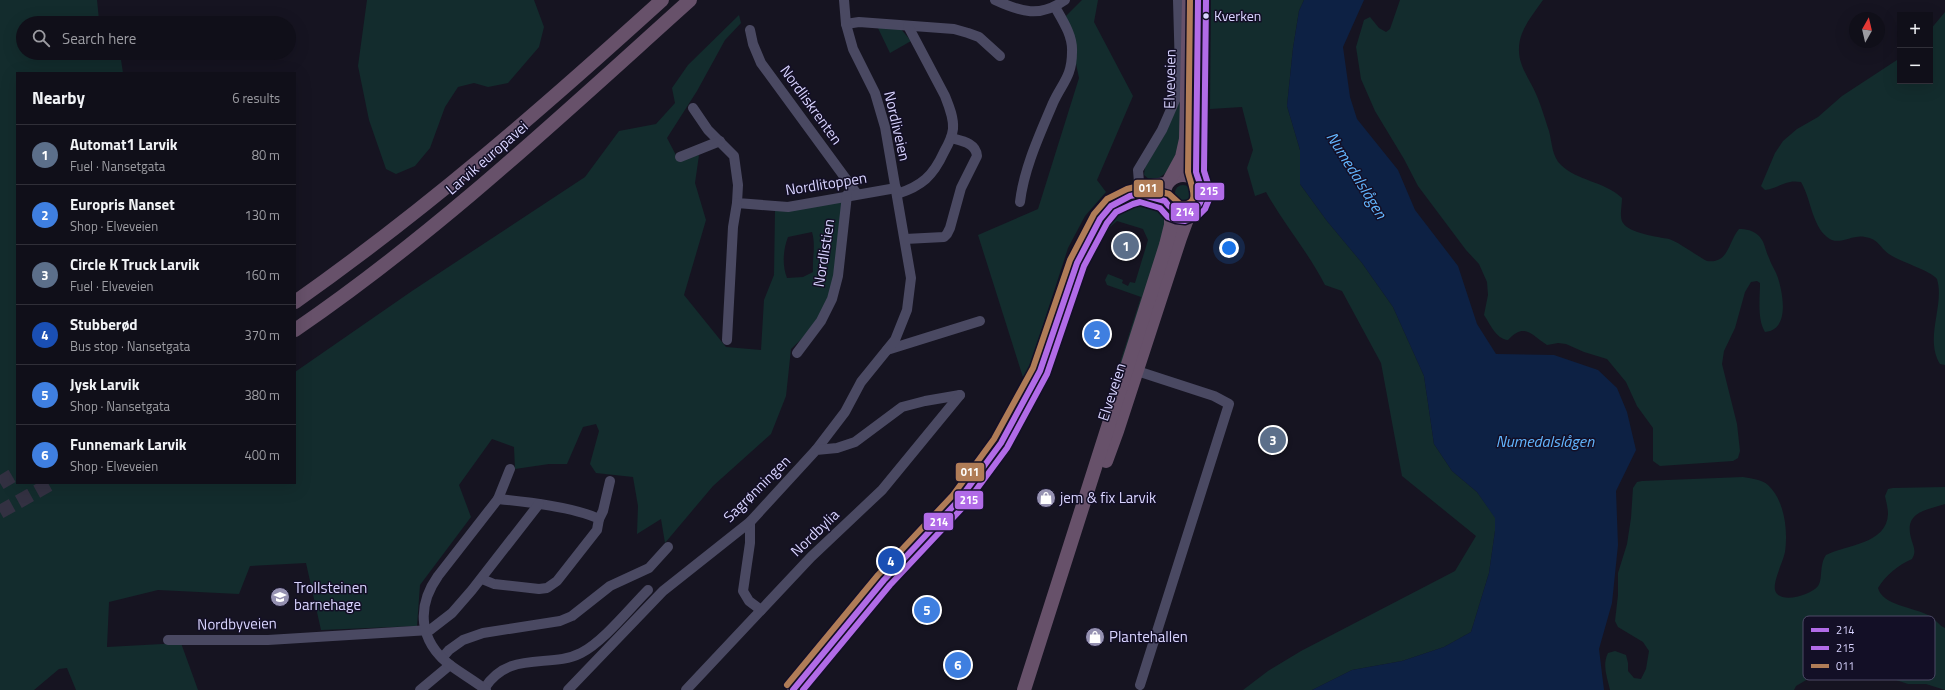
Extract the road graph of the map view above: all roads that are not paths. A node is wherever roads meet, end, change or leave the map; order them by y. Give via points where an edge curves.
1 (662, 0) edge
2 (690, 0) edge
3 (844, 0) edge
4 (995, 0) edge
5 (1065, 0) edge
6 (1178, 0) edge
7 (1188, 0) edge
8 (1198, 0) edge
9 (1055, 7) junction
10 (846, 24) junction
11 (908, 26) junction
12 (750, 30) dead end
13 (1000, 56) dead end
14 (693, 108) dead end
15 (951, 138) junction
16 (720, 141) junction
17 (680, 157) dead end
18 (1168, 181) junction
19 (1198, 182) junction
20 (896, 191) junction
21 (1140, 191) junction
22 (852, 194) junction
23 (1020, 202) dead end
24 (737, 203) junction
25 (1168, 205) junction
26 (1196, 208) junction
27 (905, 239) junction
28 (296, 301) edge
29 (980, 321) dead end
30 (296, 329) edge
31 (727, 340) dead end
32 (887, 350) junction
33 (797, 353) dead end
34 (1132, 369) junction
35 (816, 450) junction
36 (510, 469) dead end
37 (610, 481) dead end
38 (498, 499) junction
39 (539, 504) junction
40 (599, 519) junction
41 (750, 522) junction
42 (668, 547) dead end
43 (482, 579) junction
44 (648, 590) dead end
45 (761, 610) junction
46 (425, 630) junction
47 (168, 640) dead end
48 (446, 661) junction
49 (1140, 685) dead end
50 (485, 689) edge
51 (420, 690) edge
52 (568, 690) edge
53 (686, 690) edge
54 (793, 690) edge
55 (1024, 690) edge

1 - 28 highway, Larvik europavei via 521,127 458,179
2 - 30 highway, Larvik europavei via 474,192 380,268
3 - 10 street, Nordliveien
4 - 9 street via 1014,9 1034,12
5 - 9 street
6 - 21 street via 1180,71 1176,98 1162,130 1138,170
7 - 18 highway, Elveveien via 1186,139 1182,157
8 - 19 highway, Elveveien
9 - 23 street via 1067,28 1073,51 1070,75 1051,109 1023,182
10 - 11 street via 859,22
10 - 20 street, Nordliveien via 852,48 870,81 880,108
11 - 13 street via 954,29 968,33 979,37
11 - 15 street via 950,106 953,124
12 - 22 street, Nordliskrenten via 761,63
14 - 16 street via 708,130
15 - 20 street, Nordlitoppen via 938,165 924,181
15 - 27 street via 973,146 977,150 977,156 961,188 950,228 944,237
16 - 17 street
16 - 24 street via 735,161
18 - 19 highway via 1181,174
18 - 21 main road
18 - 25 highway via 1163,194
19 - 26 highway via 1201,199
20 - 22 street, Nordlitoppen
20 - 27 street, Nordliveien
21 - 25 main road
21 - 54 main road via 1111,206 1092,232 1081,254 1040,371 1001,443 959,500 884,580
22 - 24 street, Nordlitoppen via 788,207
22 - 33 street, Nordlistien via 832,299 821,321
24 - 31 street via 733,227
25 - 26 highway via 1183,213
25 - 34 highway, Elveveien via 1171,225
26 - 34 highway, Elveveien via 1187,219
27 - 32 street, Nordliveien via 911,278 907,310 895,340
29 - 32 street
32 - 35 street, Nordliveien via 861,382 845,412
34 - 49 street via 1214,396 1229,404
34 - 55 highway, Elveveien via 1075,528
35 - 41 street, Sagrønningen
35 - 45 street, Nordbylia via 837,448 855,442 902,407 960,395 882,490 811,557
36 - 38 street
37 - 40 street
38 - 39 street
38 - 46 street via 430,586 424,605
39 - 40 street
39 - 43 street
40 - 43 street via 592,536 557,581 548,588 494,584
41 - 45 street via 750,543 743,591 749,601
41 - 52 street, Sagrønningen via 663,591
42 - 48 street via 649,568 610,586 572,616 560,621 483,633 463,640 449,650
43 - 46 street via 452,613 436,627
44 - 50 street via 594,645 580,654 516,665 497,673
45 - 53 street, Nordbylia
46 - 47 street, Nordbyveien via 268,640
46 - 48 street via 431,644
48 - 50 street
48 - 51 street

